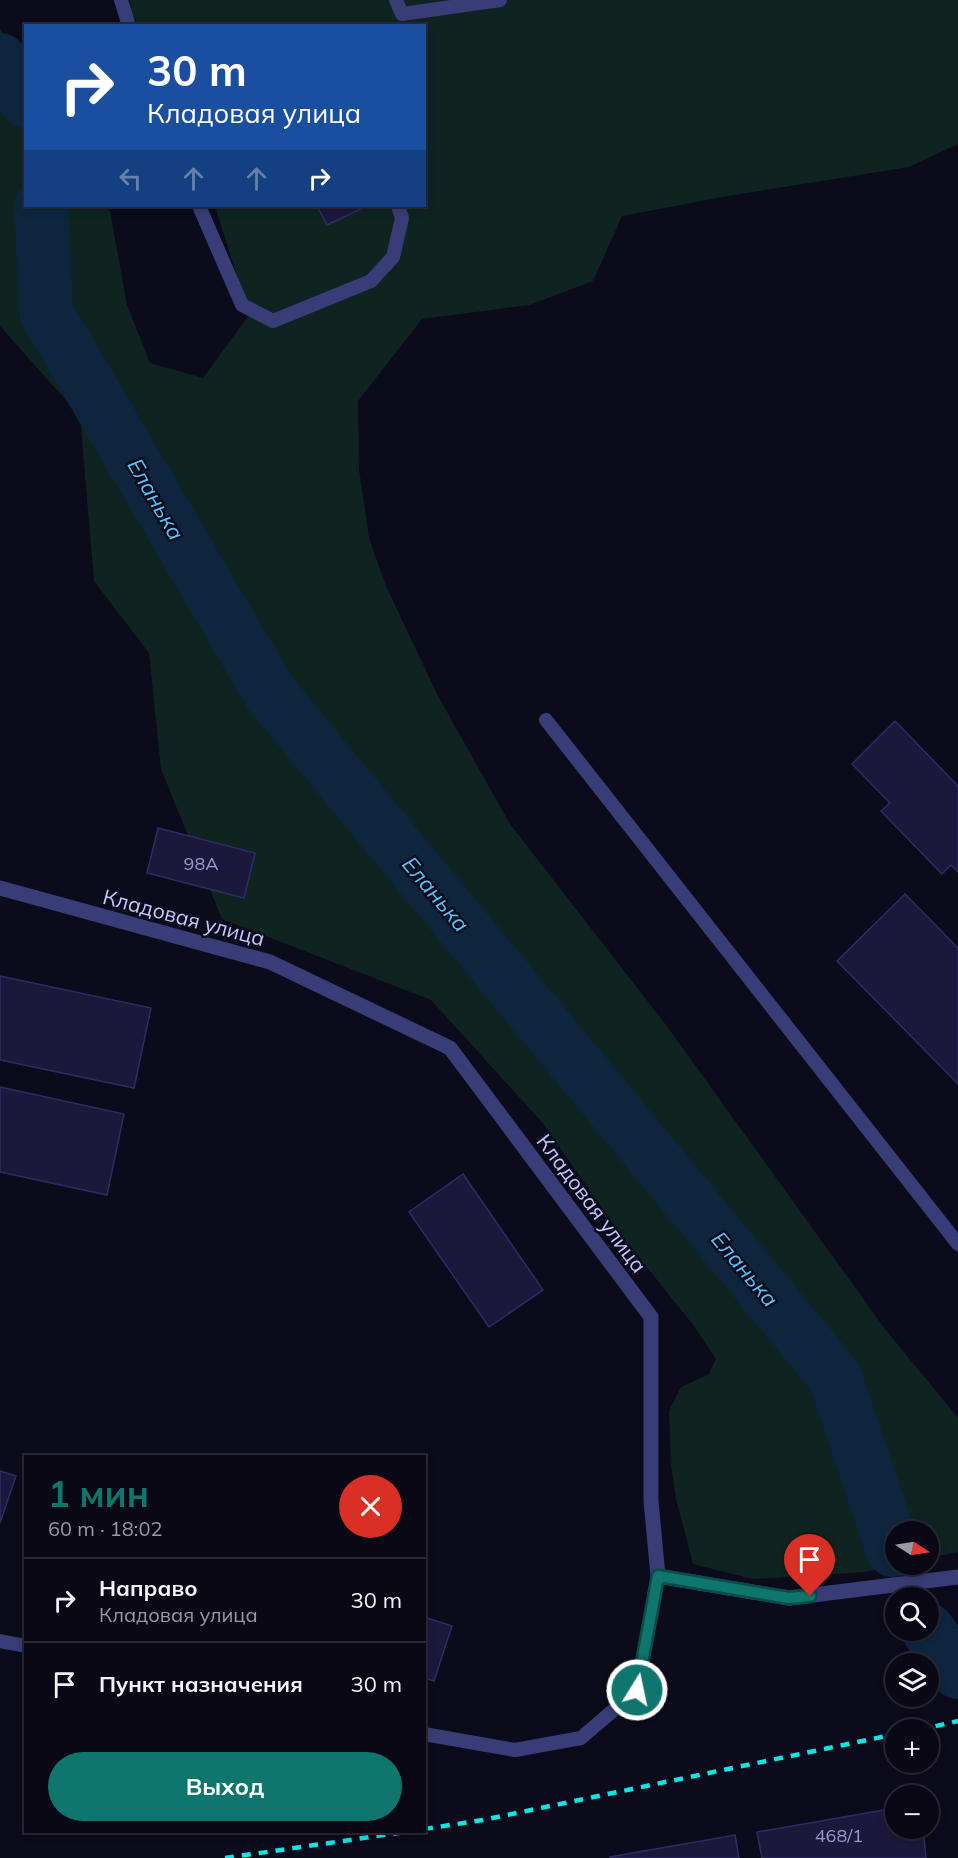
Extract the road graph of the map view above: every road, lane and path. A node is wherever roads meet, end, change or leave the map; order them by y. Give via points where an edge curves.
1 (122, 0) edge
2 (396, 0) edge
3 (500, 0) edge
4 (128, 24) edge
5 (199, 207) edge
6 (398, 207) edge
7 (546, 720) dead end
8 (0, 888) edge
9 (958, 1244) edge
10 (658, 1576) junction
11 (958, 1577) edge
12 (0, 1641) edge
13 (24, 1646) edge
14 (426, 1734) edge

1 - 4 lane
2 - 3 lane via 402,14
5 - 6 lane via 242,305 273,321 371,280 393,257 402,218
7 - 9 lane
8 - 10 street, Кладовая улица via 270,962 450,1048 651,1317 651,1501
10 - 11 street via 789,1598
10 - 14 lane via 637,1690 581,1738 515,1750
12 - 13 lane

